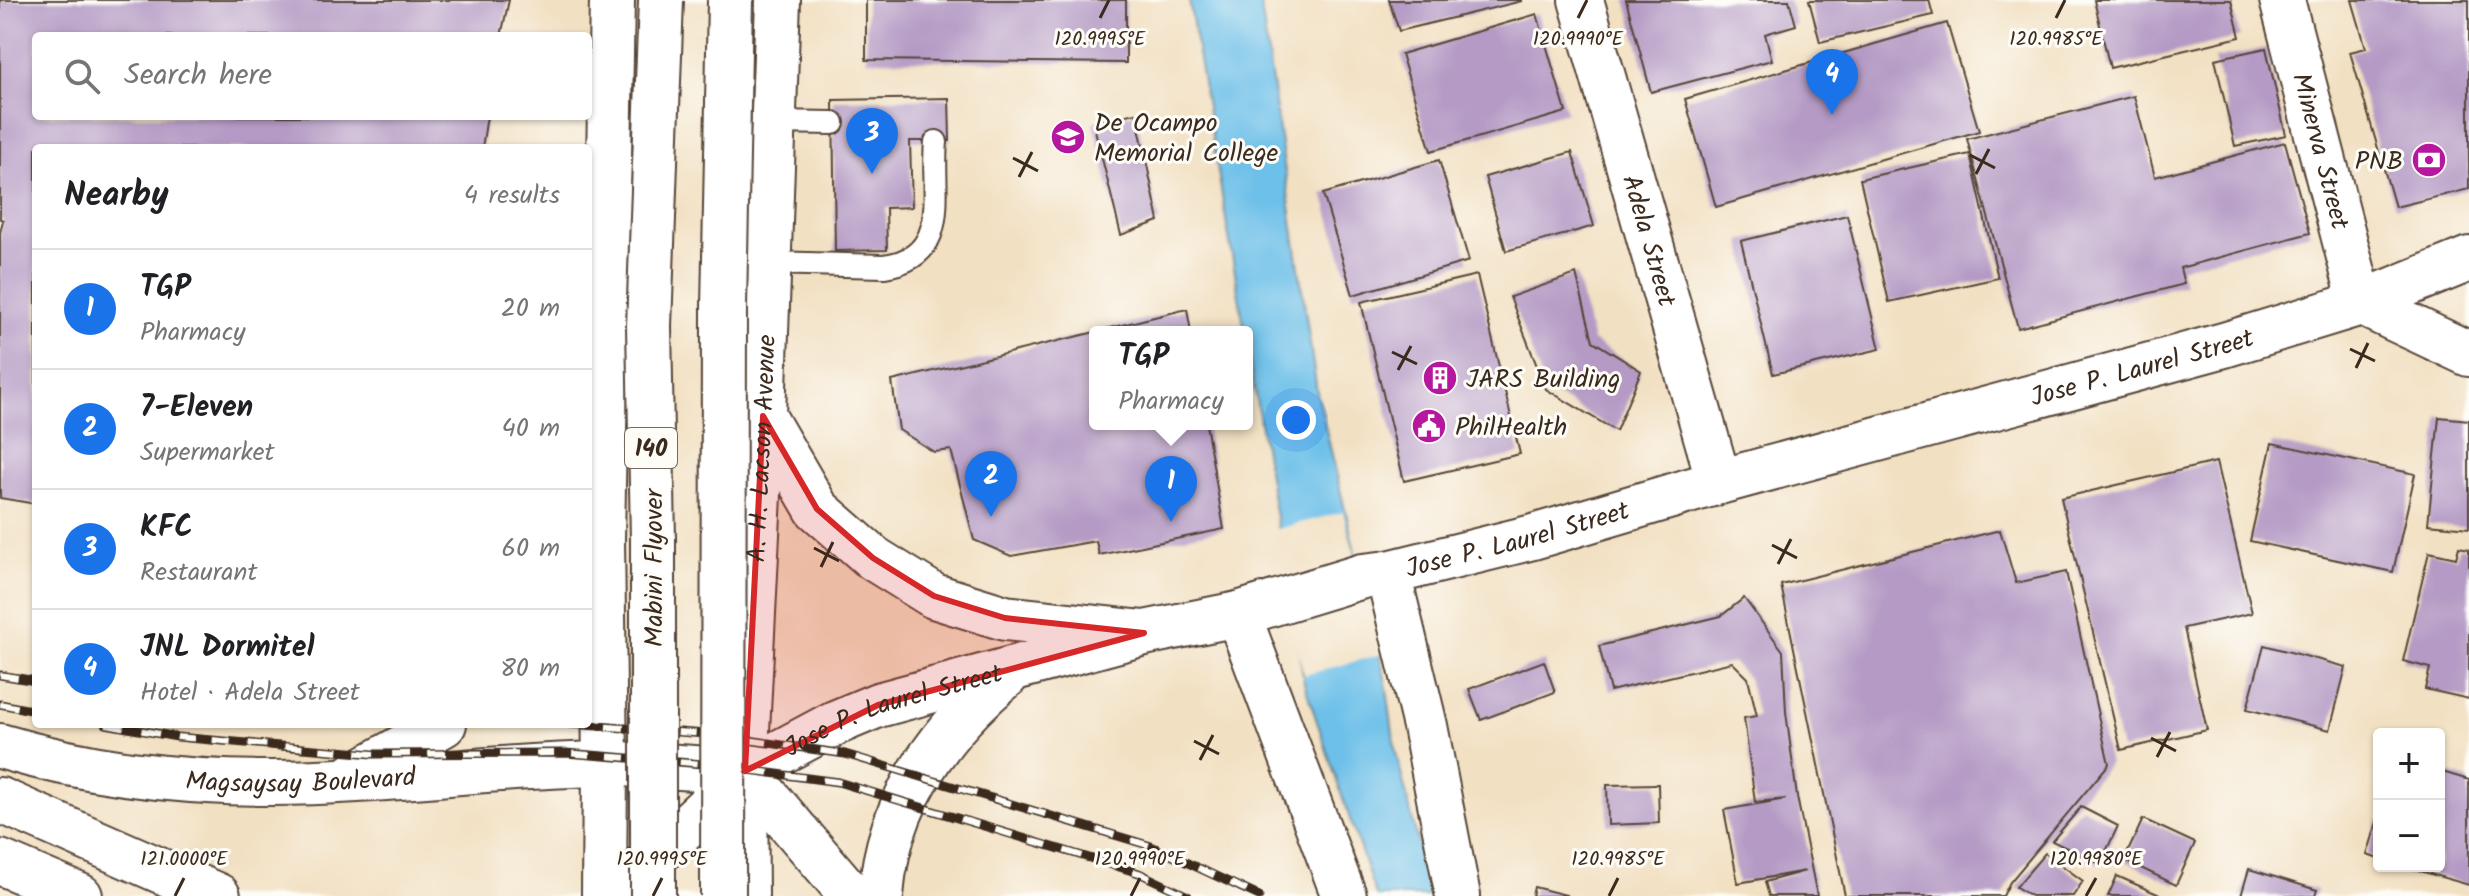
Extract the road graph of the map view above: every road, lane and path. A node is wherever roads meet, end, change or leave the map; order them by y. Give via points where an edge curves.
1 (612, 0) edge
2 (661, 0) edge
3 (730, 0) edge
4 (778, 0) edge
5 (1581, 0) edge
6 (2282, 0) edge
7 (599, 45) edge
8 (773, 122) junction
9 (833, 123) dead end
10 (936, 142) dead end
11 (2469, 259) edge
12 (768, 263) junction
13 (2361, 303) junction
14 (2469, 354) edge
15 (763, 416) junction
16 (1719, 482) junction
17 (595, 559) edge
18 (1375, 575) junction
19 (1238, 614) junction
20 (1144, 633) junction
21 (1015, 669) junction
22 (437, 728) edge
23 (0, 746) edge
24 (605, 764) junction
25 (745, 771) junction
26 (345, 780) junction
27 (0, 800) edge
28 (0, 862) edge
29 (80, 896) edge
30 (218, 896) edge
31 (604, 896) edge
32 (612, 896) edge
33 (653, 896) edge
34 (723, 896) edge
35 (746, 896) edge
36 (852, 896) edge
37 (881, 896) edge
38 (1344, 896) edge
39 (1458, 896) edge

1 - 7 main road, 140
2 - 33 main road, Mabini Flyover / 140, bridge via 649,326
3 - 34 main road, bridge
4 - 8 main road, A. H. Lacson Avenue
5 - 16 main road, Adela Street
6 - 13 main road, Minerva Street
7 - 17 main road, 140
8 - 9 lane
8 - 12 main road, A. H. Lacson Avenue
10 - 12 lane via 930,239 917,256 884,266
11 - 13 main road, Jose P. Laurel Street
12 - 15 main road, A. H. Lacson Avenue
13 - 14 main road
13 - 16 main road, Jose P. Laurel Street
15 - 20 main road via 817,509 873,558 934,596 1005,618
15 - 25 main road, A. H. Lacson Avenue
16 - 18 main road, Jose P. Laurel Street via 1533,537
17 - 24 main road, 140
18 - 19 main road, Jose P. Laurel Street
18 - 39 main road via 1425,726
19 - 20 main road, Jose P. Laurel Street
19 - 38 main road
20 - 21 main road, Jose P. Laurel Street
21 - 25 main road, Jose P. Laurel Street via 878,705
21 - 37 main road via 942,738 914,781 887,848
22 - 26 main road
23 - 26 main road, Magsaysay Boulevard via 144,775 272,783
24 - 25 main road, Magsaysay Boulevard
24 - 26 main road, Magsaysay Boulevard
24 - 31 main road, 140
25 - 32 main road, Jose P. Laurel Street
25 - 35 main road, A. H. Lacson Avenue
25 - 36 main road
27 - 30 main road
28 - 29 main road

